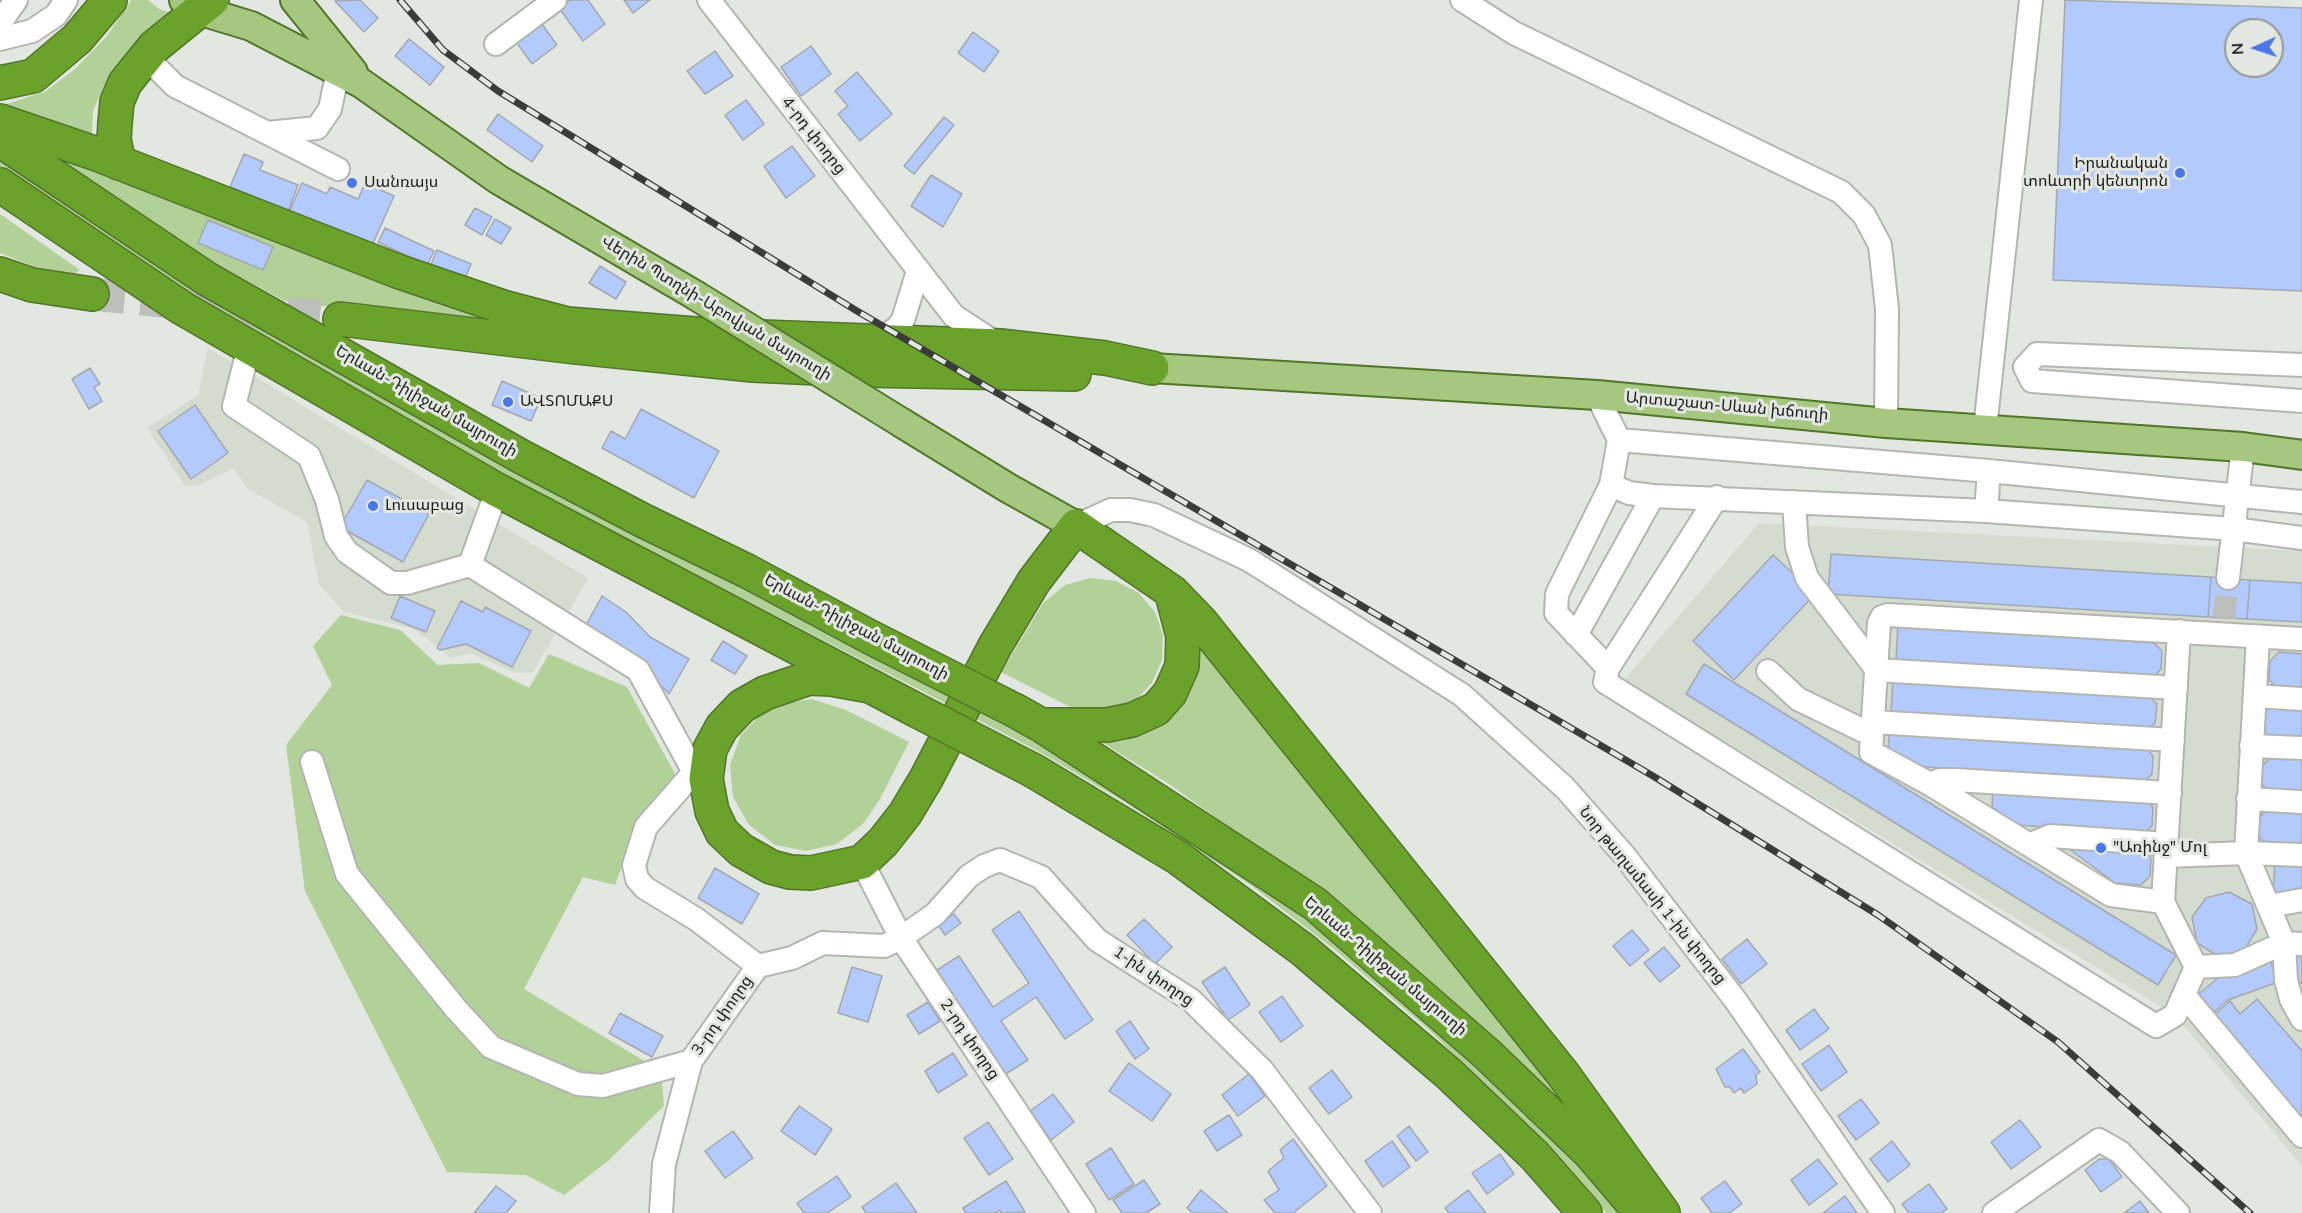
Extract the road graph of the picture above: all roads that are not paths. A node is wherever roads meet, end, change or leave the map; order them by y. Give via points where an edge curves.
1 (16, 0) edge
2 (66, 0) edge
3 (110, 0) edge
4 (294, 0) edge
5 (555, 0) edge
6 (709, 0) edge
7 (1462, 0) edge
8 (2031, 0) edge
9 (198, 3) edge
10 (0, 23) edge
11 (0, 39) edge
12 (496, 44) dead end
13 (145, 56) junction
14 (350, 77) junction
15 (0, 83) edge
16 (0, 121) edge
17 (317, 128) junction
18 (267, 133) junction
19 (0, 140) edge
20 (119, 163) junction
21 (0, 185) edge
22 (918, 271) junction
23 (0, 274) edge
24 (92, 294) tunnel mouth
25 (340, 319) tunnel mouth
26 (876, 341) junction
27 (249, 346) junction
28 (1000, 346) junction
29 (2302, 365) edge
30 (1152, 368) junction
31 (1597, 395) junction
32 (2302, 401) edge
33 (1887, 423) junction
34 (1985, 429) junction
35 (1619, 440) junction
36 (2243, 447) junction
37 (2302, 455) edge
38 (1989, 471) junction
39 (1611, 485) junction
40 (497, 490) junction
41 (2238, 494) junction
42 (1653, 496) junction
43 (1717, 497) junction
44 (2302, 501) edge
45 (1794, 502) junction
46 (1986, 511) junction
47 (1076, 526) junction
48 (2234, 529) junction
49 (2302, 538) edge
50 (470, 566) junction
51 (2228, 578) tunnel mouth
52 (1172, 592) junction
53 (2179, 631) junction
54 (1576, 635) junction
55 (2258, 637) junction
56 (2302, 639) edge
57 (1608, 668) junction
58 (1877, 670) junction
59 (1768, 671) dead end
60 (870, 686) junction
61 (2176, 688) junction
62 (2255, 696) junction
63 (2302, 699) edge
64 (1028, 718) junction
65 (1872, 728) junction
66 (2173, 740) junction
67 (2251, 746) junction
68 (2302, 748) edge
69 (312, 762) dead end
70 (700, 776) junction
71 (1930, 784) junction
72 (2169, 793) junction
73 (2248, 799) junction
74 (2302, 802) edge
75 (2029, 845) junction
76 (2166, 850) junction
77 (2246, 853) junction
78 (2302, 855) edge
79 (862, 862) junction
80 (2302, 900) edge
81 (2163, 902) junction
82 (2269, 906) junction
83 (901, 938) junction
84 (2293, 944) edge
85 (758, 966) junction
86 (2196, 967) junction
87 (2184, 995) junction
88 (2302, 1019) edge
89 (691, 1061) junction
90 (2302, 1136) edge
91 (661, 1213) edge
92 (1084, 1213) edge
93 (1370, 1213) edge
94 (1585, 1213) edge
95 (1641, 1213) edge
96 (1664, 1213) edge
97 (1883, 1213) edge
98 (1994, 1213) edge
99 (2178, 1213) edge

1 - 10 street
2 - 11 street via 56,15 32,32
3 - 15 highway via 77,39 33,76
4 - 14 main road, Վերին Պտղնի-Աբովյան մայրուղի
5 - 12 street
6 - 22 street, 4-րդ փողոց
7 - 33 street via 1514,33 1841,192 1864,216 1880,245 1887,309
8 - 34 street
9 - 13 highway
9 - 14 main road, Վերին Պտղնի-Աբովյան մայրուղի
13 - 18 street via 176,86
13 - 20 highway via 125,83 117,102 114,140
14 - 17 street
14 - 47 main road, Վերին Պտղնի-Աբովյան մայրուղի, bridge via 499,180
16 - 20 highway
17 - 18 street
17 - 18 street via 338,169
19 - 64 highway, Երևան-Դիլիջան մայրուղի, bridge via 218,285 522,457
20 - 26 highway via 400,272 567,324 708,335
21 - 27 highway via 182,308
22 - 26 street via 903,320
22 - 28 street, 4-րդ փողոց via 954,316
23 - 24 highway via 32,285
25 - 30 highway via 753,365 1092,374
26 - 28 highway
27 - 40 highway
27 - 50 street via 234,406 309,456 336,536 347,552 391,583 407,583
28 - 30 highway via 1105,358
29 - 32 street via 2037,354 2025,367 2032,381
30 - 31 main road, Արտաշատ-Սևան խճուղի
31 - 33 main road, Արտաշատ-Սևան խճուղի
31 - 35 street
33 - 34 main road, Արտաշատ-Սևան խճուղի
34 - 36 main road, Արտաշատ-Սևան խճուղի
35 - 38 street
35 - 39 street
36 - 37 main road, Արտաշատ-Սևան խճուղի
36 - 41 street
38 - 41 street
38 - 46 street
39 - 42 street via 1629,493
39 - 54 street via 1557,594 1556,613
40 - 50 street
40 - 60 highway
41 - 44 street
41 - 48 street
42 - 43 street
42 - 54 street
43 - 45 street
43 - 57 street
45 - 46 street
45 - 58 street via 1797,547 1807,578
46 - 48 street
47 - 52 highway
47 - 79 highway via 1034,581 995,646 905,814
47 - 97 street, Նոր թաղամասի 1-ին փողոց via 1111,510 1154,515 1249,560 1462,695 1565,788 1624,855 1736,1001
48 - 49 street
48 - 51 street
50 - 70 street via 638,670
52 - 64 highway via 1183,636 1182,666 1170,693 1156,708 1132,720 1107,725
52 - 96 highway via 1209,632 1556,1064
53 - 55 street via 2223,626
53 - 58 street via 1888,615 1879,623
53 - 61 street
54 - 57 street
55 - 56 street
55 - 62 street
57 - 87 street via 1605,682 1625,697 2156,1026 2175,1016
58 - 61 street
58 - 65 street
59 - 65 street via 1798,699
60 - 70 highway via 809,678 765,693 742,706 722,727
60 - 94 highway, bridge via 1034,771 1178,857 1302,949 1448,1073 1535,1156
61 - 66 street
62 - 63 street
62 - 67 street
64 - 95 highway, Երևան-Դիլիջան մայրուղի via 1315,904 1487,1054 1590,1153
65 - 66 street
65 - 71 street via 1870,749 1874,755
66 - 72 street
67 - 68 street
67 - 73 street
69 - 89 street via 347,874 491,1047 579,1084 603,1086
70 - 79 highway via 722,832 755,860 790,872 811,873
70 - 85 street via 646,827 634,865 637,879
71 - 72 street via 1954,780
71 - 75 street
72 - 76 street
73 - 74 street
73 - 77 street
75 - 76 street via 2050,836
75 - 81 street via 2111,895
76 - 77 street
76 - 81 street
77 - 78 street
77 - 82 street
79 - 83 street, 2-րդ փողոց
80 - 82 street
81 - 86 street
82 - 84 street
83 - 85 street, 3-րդ փողոց via 884,946 822,943 792,958
83 - 92 street, 2-րդ փողոց
83 - 93 street, 1-ին փողոց via 935,914 969,876 984,866 1000,860 1041,877 1097,940 1191,1000 1262,1070
84 - 86 street via 2235,964
84 - 88 street via 2286,980
85 - 89 street, 3-րդ փողոց
86 - 87 street
87 - 90 street
89 - 91 street, 3-րդ փողոց via 664,1164
98 - 99 street via 2099,1140 2120,1152

